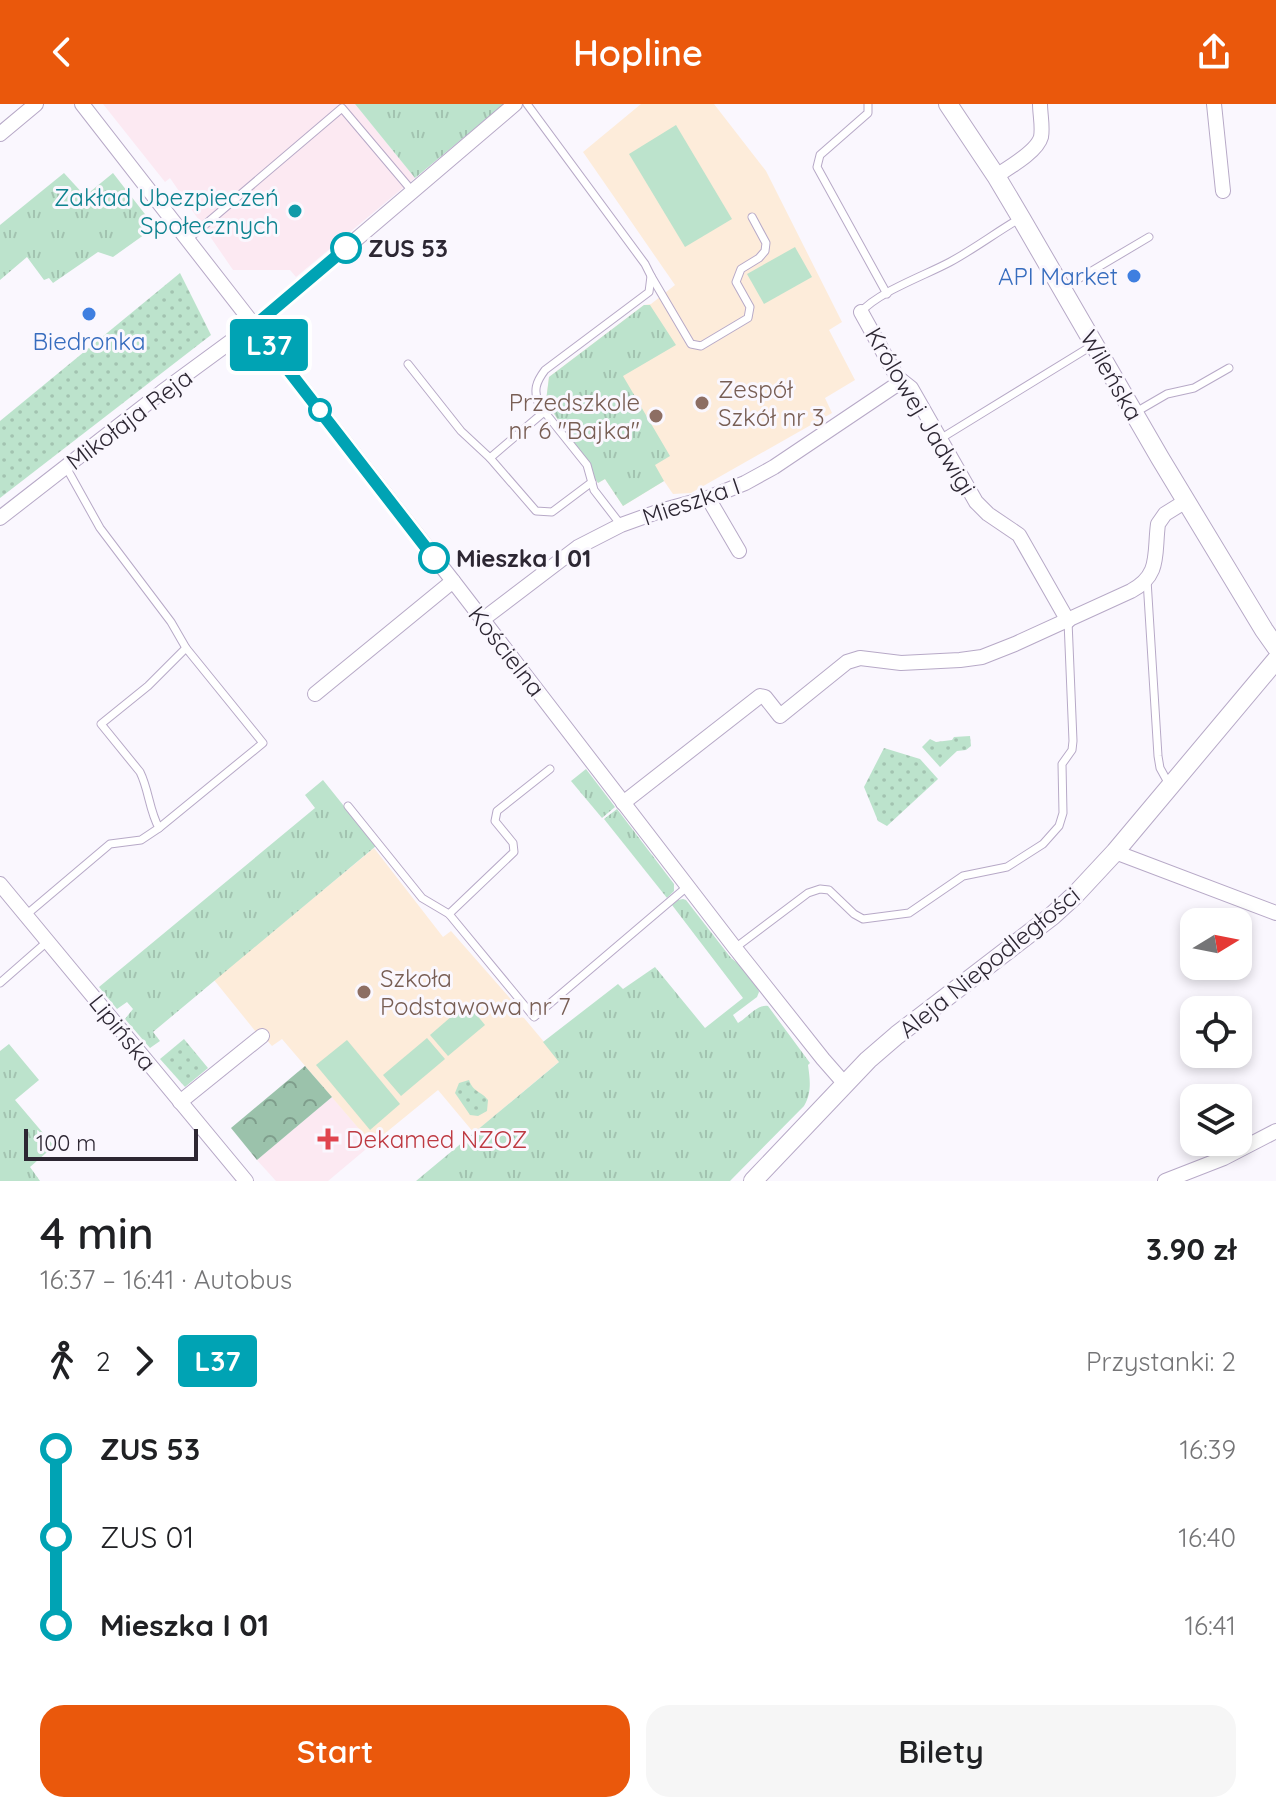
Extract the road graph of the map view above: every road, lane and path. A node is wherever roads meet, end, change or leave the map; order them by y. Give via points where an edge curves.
1 (36, 104) edge
2 (82, 104) edge
3 (515, 104) edge
4 (527, 104) edge
5 (868, 104) edge
6 (948, 104) edge
7 (1040, 104) edge
8 (1214, 104) edge
9 (0, 134) edge
10 (996, 176) junction
11 (1223, 191) dead end
12 (413, 192) junction
13 (752, 217) dead end
14 (1021, 218) junction
15 (1149, 237) dead end
16 (187, 240) junction
17 (651, 276) junction
18 (1062, 289) junction
19 (887, 294) junction
20 (861, 312) joint
21 (254, 326) junction
22 (1093, 345) junction
23 (408, 364) dead end
24 (1229, 368) dead end
25 (902, 381) junction
26 (544, 412) junction
27 (1134, 413) junction
28 (940, 439) junction
29 (490, 458) junction
30 (66, 467) junction
31 (592, 482) junction
32 (708, 498) junction
33 (1186, 501) junction
34 (0, 518) edge
35 (621, 525) junction
36 (739, 551) dead end
37 (1147, 580) junction
38 (453, 581) junction
39 (482, 620) junction
40 (1068, 621) junction
41 (1276, 647) edge
42 (186, 648) junction
43 (1276, 660) edge
44 (315, 694) dead end
45 (550, 769) dead end
46 (1170, 786) junction
47 (623, 803) junction
48 (348, 806) dead end
49 (159, 828) junction
50 (1115, 852) junction
51 (688, 886) junction
52 (1, 887) edge
53 (1276, 913) edge
54 (449, 914) junction
55 (26, 915) junction
56 (48, 941) junction
57 (735, 948) junction
58 (0, 983) edge
59 (262, 1036) dead end
60 (844, 1083) junction
61 (180, 1102) junction
62 (1276, 1131) edge
63 (246, 1181) edge
64 (753, 1181) edge
65 (1165, 1181) edge

1 - 9 street
2 - 16 street, Kościelna
3 - 12 street, Mikołaja Reja
4 - 17 lane
5 - 19 lane via 868,113 820,155 817,167
6 - 10 main road, Wileńska
7 - 10 street via 1038,144
8 - 11 street
10 - 14 main road, Wileńska
12 - 16 lane via 342,108
12 - 21 street, Mikołaja Reja
13 - 17 lane via 766,243 765,251 741,269 736,282 750,307 748,318 701,346 691,344
14 - 18 main road, Wileńska
14 - 19 lane
15 - 18 lane
16 - 21 street, Kościelna
17 - 26 lane via 649,292 537,380
18 - 22 main road, Wileńska
19 - 20 lane
20 - 25 street, Królowej Jadwigi
21 - 30 street, Mikołaja Reja
21 - 38 street, Kościelna
22 - 27 main road, Wileńska
22 - 28 lane
23 - 29 lane via 461,431
24 - 27 lane
25 - 28 street, Królowej Jadwigi
25 - 32 street, Mieszka I via 774,467
26 - 29 lane
26 - 31 lane via 587,465
27 - 33 main road, Wileńska
28 - 40 street, Królowej Jadwigi via 982,509 1024,542
29 - 31 lane via 536,511 552,512
30 - 34 street, Mikołaja Reja
30 - 42 lane via 100,528
31 - 35 lane
32 - 35 street, Mieszka I
32 - 36 street
33 - 37 street via 1158,524 1154,566
33 - 41 main road, Wileńska
35 - 39 street, Mieszka I via 578,547
37 - 40 street
37 - 46 lane via 1158,756
38 - 39 street, Kościelna
38 - 44 street
39 - 47 street, Kościelna
40 - 47 street via 973,659 847,662 780,716 760,696
40 - 57 lane via 1073,741 1062,764 1063,813 1053,835 1007,867 963,876 909,913 863,919 829,890 808,893
42 - 49 lane via 101,724 140,772
42 - 49 lane via 263,743
43 - 46 main road, Aleja Niepodległości
45 - 54 lane via 497,811 495,821 514,852
46 - 50 main road, Aleja Niepodległości
47 - 51 street, Kościelna
48 - 54 lane via 422,898
49 - 55 lane via 141,840 110,844
50 - 53 street
50 - 60 main road, Aleja Niepodległości via 1059,911 897,1035
51 - 54 lane via 534,1017
51 - 57 street, Kościelna
52 - 55 street, Lipińska
55 - 56 street, Lipińska
56 - 58 lane
56 - 61 street, Lipińska
57 - 60 street, Kościelna
59 - 61 street
60 - 64 main road, Aleja Niepodległości
61 - 63 street, Lipińska
62 - 65 street

